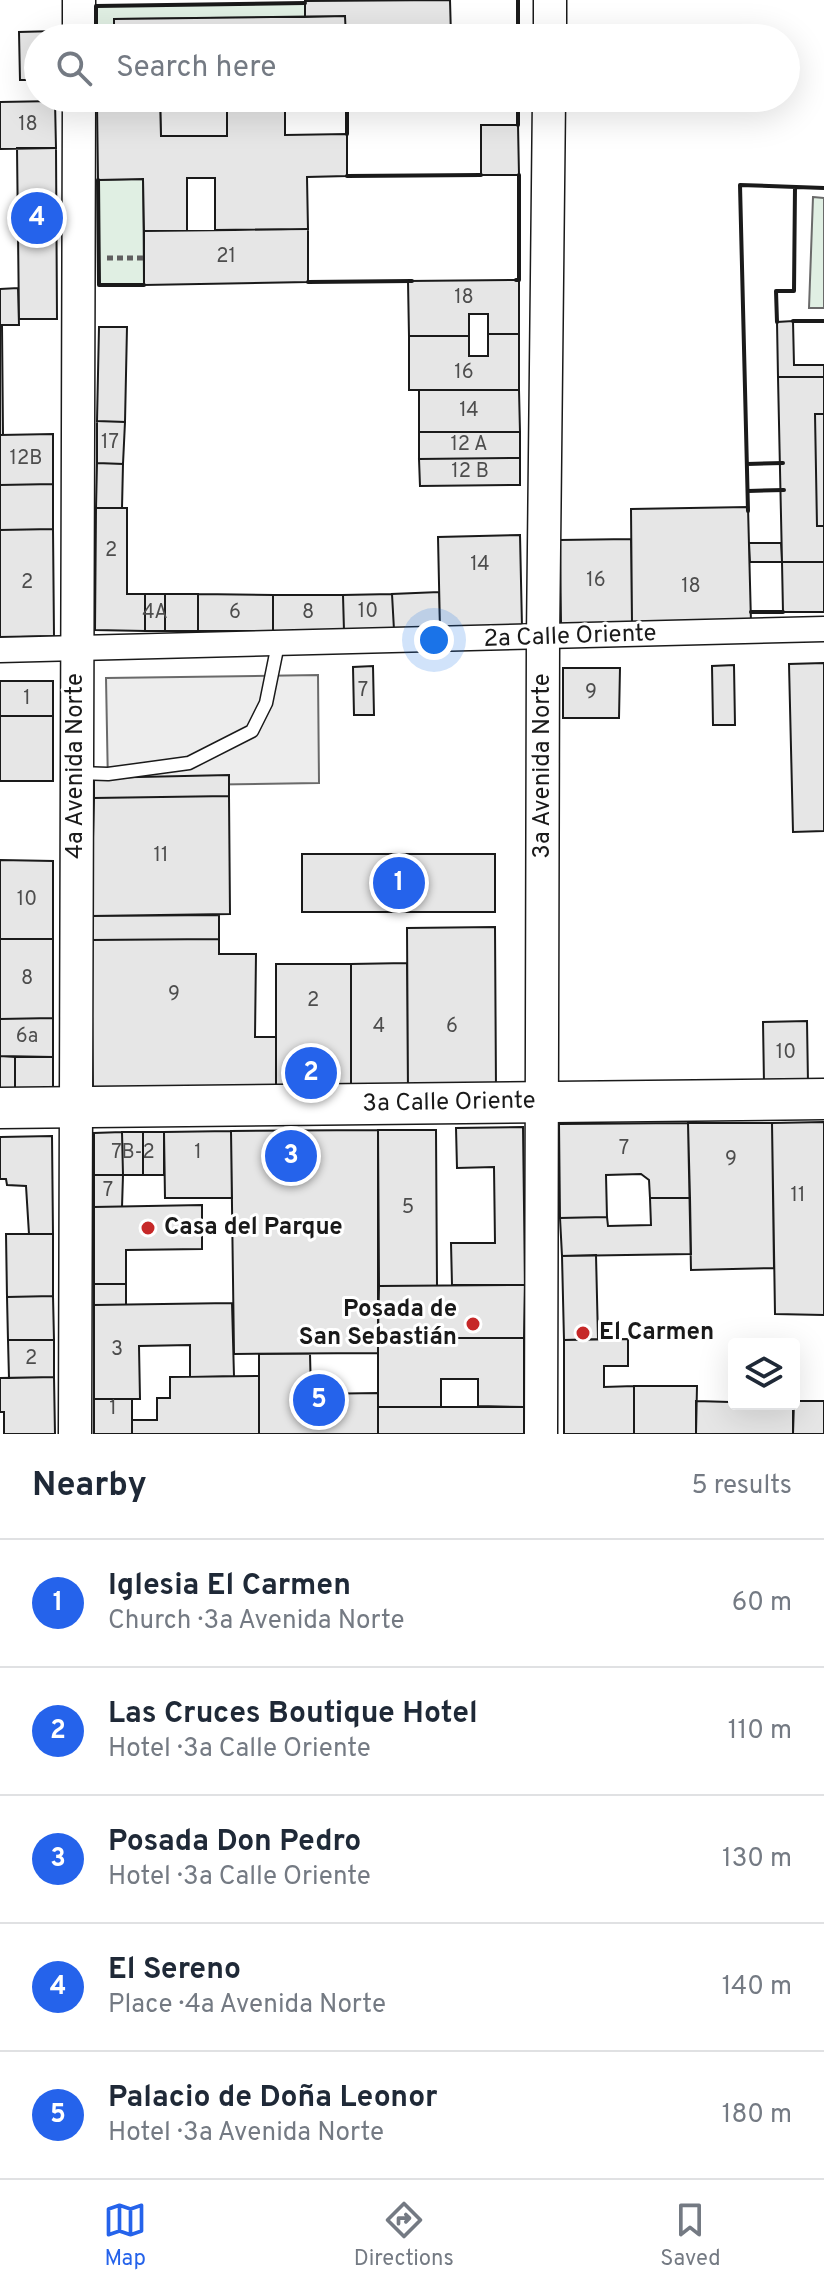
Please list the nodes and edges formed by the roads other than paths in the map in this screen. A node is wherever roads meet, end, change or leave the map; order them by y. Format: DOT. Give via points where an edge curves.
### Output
graph roads {
  1 [pos="79,0"];
  2 [pos="550,0"];
  3 [pos="79,24"];
  4 [pos="550,24"];
  5 [pos="79,112"];
  6 [pos="549,112"];
  7 [pos="824,629"];
  8 [pos="543,638"];
  9 [pos="278,644"];
  10 [pos="76,649"];
  11 [pos="0,650"];
  12 [pos="76,773"];
  13 [pos="824,1099"];
  14 [pos="541,1103"];
  15 [pos="74,1107"];
  16 [pos="0,1108"];
  17 [pos="75,1434"];
  18 [pos="541,1434"];
  1 -- 3 [label="street"];
  2 -- 4 [label="street"];
  5 -- 10 [label="street, 4a Avenida Norte"];
  6 -- 8 [label="street, 3a Avenida Norte"];
  7 -- 8 [label="street, 2a Calle Oriente"];
  8 -- 9 [label="street, 2a Calle Oriente"];
  8 -- 14 [label="street, 3a Avenida Norte"];
  9 -- 10 [label="street, 2a Calle Oriente"];
  9 -- 12 [label="lane" via="266,703 252,731 189,763"];
  10 -- 11 [label="street, 2a Calle Oriente"];
  10 -- 12 [label="street, 4a Avenida Norte"];
  12 -- 15 [label="street, 4a Avenida Norte"];
  13 -- 14 [label="main road, 3a Calle Oriente"];
  14 -- 15 [label="main road, 3a Calle Oriente"];
  14 -- 18 [label="street, 3a Avenida Norte"];
  15 -- 16 [label="main road, 3a Calle Oriente"];
  15 -- 17 [label="street, 4a Avenida Norte"];
}
